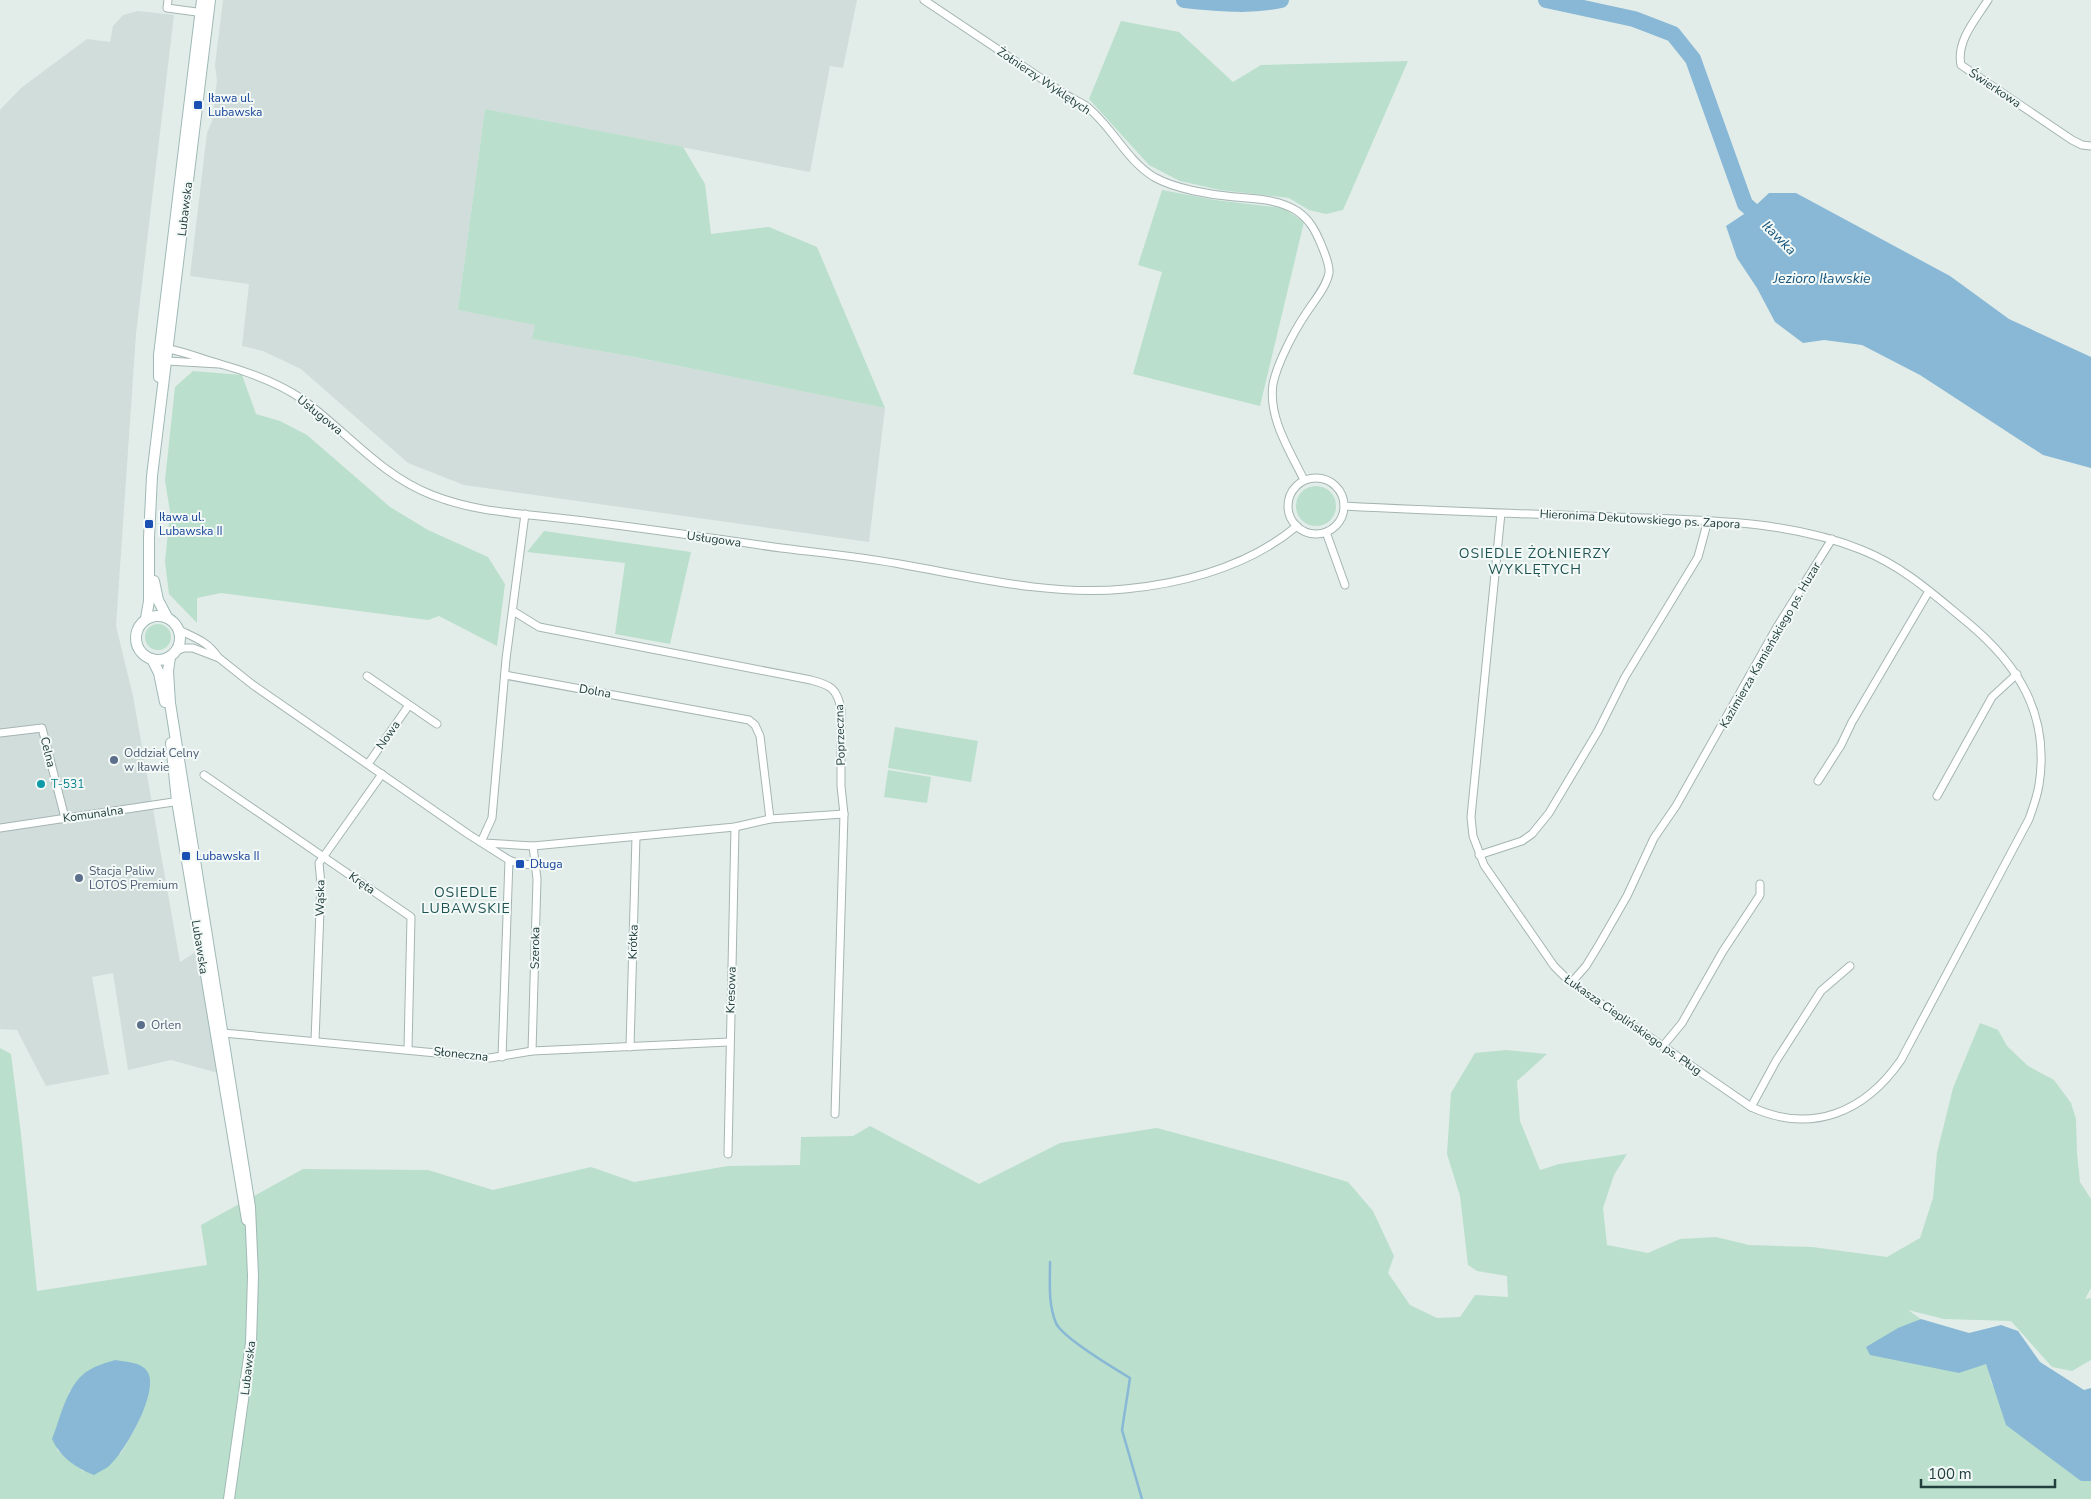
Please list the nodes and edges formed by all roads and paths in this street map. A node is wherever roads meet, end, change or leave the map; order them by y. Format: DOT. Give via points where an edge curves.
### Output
graph roads {
  1 [pos="168,0"];
  2 [pos="202,0"];
  3 [pos="210,0"];
  4 [pos="924,0"];
  5 [pos="1988,0"];
  6 [pos="204,13"];
  7 [pos="2091,146"];
  8 [pos="165,355"];
  9 [pos="220,364"];
  10 [pos="1304,480"];
  11 [pos="1344,506"];
  12 [pos="1501,513"];
  13 [pos="526,514"];
  14 [pos="1708,520"];
  15 [pos="1296,526"];
  16 [pos="1326,532"];
  17 [pos="1832,539"];
  18 [pos="150,562"];
  19 [pos="1345,585"];
  20 [pos="1928,591"];
  21 [pos="513,611"];
  22 [pos="167,617"];
  23 [pos="146,618"];
  24 [pos="179,630"];
  25 [pos="173,654"];
  26 [pos="219,658"];
  27 [pos="152,659"];
  28 [pos="2017,674"];
  29 [pos="505,675"];
  30 [pos="367,676"];
  31 [pos="409,705"];
  32 [pos="437,724"];
  33 [pos="0,733"];
  34 [pos="368,764"];
  35 [pos="382,774"];
  36 [pos="204,775"];
  37 [pos="1818,781"];
  38 [pos="1937,796"];
  39 [pos="182,801"];
  40 [pos="844,814"];
  41 [pos="65,818"];
  42 [pos="770,819"];
  43 [pos="735,827"];
  44 [pos="0,828"];
  45 [pos="636,837"];
  46 [pos="481,842"];
  47 [pos="533,846"];
  48 [pos="1479,855"];
  49 [pos="323,856"];
  50 [pos="509,860"];
  51 [pos="534,864"];
  52 [pos="1760,884"];
  53 [pos="1981,910"];
  54 [pos="1850,966"];
  55 [pos="1571,983"];
  56 [pos="213,1023"];
  57 [pos="223,1033"];
  58 [pos="315,1041"];
  59 [pos="729,1042"];
  60 [pos="1663,1046"];
  61 [pos="630,1047"];
  62 [pos="408,1049"];
  63 [pos="532,1051"];
  64 [pos="502,1057"];
  65 [pos="1751,1108"];
  66 [pos="835,1114"];
  67 [pos="728,1154"];
  68 [pos="250,1236"];
  69 [pos="229,1499"];
  1 -- 6 [label="street" via="167,8"];
  2 -- 6 [label="main road, Lubawska"];
  3 -- 6 [label="main road, Lubawska"];
  4 -- 10 [label="street, Żołnierzy Wyklętych" via="1086,106 1127,153 1154,177 1217,195 1275,201 1308,219 1329,271 1326,284 1303,319 1278,368 1272,399 1279,429"];
  5 -- 7 [label="street, Świerkowa" via="1962,44 1961,65 2072,140"];
  6 -- 8 [label="main road, Lubawska"];
  8 -- 9 [label="street, Usługowa"];
  8 -- 9 [label="street, Usługowa" via="190,353"];
  8 -- 18 [label="main road, Lubawska" via="152,476"];
  9 -- 13 [label="street, Usługowa" via="264,378 300,398 381,465 428,494 484,511"];
  10 -- 11 [label="street" via="1315,477 1328,480 1339,489"];
  10 -- 15 [label="street" via="1292,490 1288,503"];
  11 -- 12 [label="street, Hieronima Dekutowskiego ps. Zapora"];
  11 -- 16 [label="street" via="1336,526"];
  12 -- 14 [label="street, Hieronima Dekutowskiego ps. Zapora"];
  12 -- 48 [label="street, Łukasza Cieplińskiego ps. Pług" via="1471,817"];
  13 -- 15 [label="street, Usługowa" via="902,564 1054,590 1092,591 1185,580 1259,553"];
  13 -- 21 [label="street"];
  14 -- 17 [label="street, Hieronima Dekutowskiego ps. Zapora" via="1777,528"];
  14 -- 48 [label="street" via="1698,557 1625,677 1598,731 1549,813 1522,841"];
  15 -- 16 [label="street" via="1310,534"];
  16 -- 19 [label="street"];
  17 -- 20 [label="street, Hieronima Dekutowskiego ps. Zapora" via="1898,567"];
  17 -- 55 [label="street, Kazimierza Kamieńskiego ps. Huzar" via="1777,628 1676,806 1654,838 1600,943"];
  18 -- 22 [label="main road, Lubawska" via="158,600"];
  18 -- 23 [label="main road, Lubawska"];
  20 -- 28 [label="street, Hieronima Dekutowskiego ps. Zapora" via="1994,645"];
  20 -- 37 [label="street"];
  21 -- 29 [label="street"];
  21 -- 40 [label="street, Poprzeczna" via="539,627 828,685 839,698 841,709"];
  22 -- 23 [label="main road" via="156,615"];
  22 -- 24 [label="main road"];
  23 -- 27 [label="main road" via="138,628 136,641 141,652"];
  24 -- 25 [label="main road" via="180,641"];
  24 -- 26 [label="street" via="203,641"];
  25 -- 26 [label="street" via="193,648"];
  25 -- 27 [label="main road" via="161,660"];
  25 -- 39 [label="main road, Lubawska" via="168,671"];
  26 -- 34 [label="street"];
  27 -- 39 [label="main road, Lubawska" via="159,673 168,715"];
  28 -- 38 [label="street" via="1992,697"];
  28 -- 53 [label="street, Hieronima Dekutowskiego ps. Zapora" via="2029,698 2039,736 2039,786 2023,833"];
  29 -- 42 [label="street, Dolna" via="749,720 760,736"];
  29 -- 46 [label="street" via="492,818"];
  30 -- 31 [label="street"];
  31 -- 32 [label="street"];
  31 -- 34 [label="street, Nowa"];
  33 -- 41 [label="street, Celna" via="42,728"];
  34 -- 35 [label="street"];
  35 -- 46 [label="street"];
  35 -- 49 [label="street"];
  36 -- 49 [label="street, Kręta"];
  39 -- 41 [label="street, Komunalna"];
  39 -- 56 [label="main road, Lubawska"];
  39 -- 57 [label="main road, Lubawska"];
  40 -- 42 [label="street"];
  40 -- 66 [label="street, Poprzeczna"];
  41 -- 44 [label="street, Komunalna"];
  42 -- 43 [label="street"];
  43 -- 45 [label="street"];
  43 -- 59 [label="street, Kresowa"];
  45 -- 47 [label="street"];
  45 -- 61 [label="street, Krótka"];
  46 -- 47 [label="street"];
  46 -- 50 [label="street"];
  47 -- 51 [label="street, Szeroka"];
  48 -- 55 [label="street, Łukasza Cieplińskiego ps. Pług" via="1554,966"];
  49 -- 58 [label="street, Wąska" via="319,863"];
  49 -- 62 [label="street, Kręta" via="412,917"];
  50 -- 51 [label="street"];
  50 -- 64 [label="street"];
  51 -- 63 [label="street, Szeroka" via="537,879"];
  52 -- 60 [label="street" via="1760,895 1723,950 1682,1023"];
  53 -- 65 [label="street, Łukasza Cieplińskiego ps. Pług" via="1901,1060 1877,1090 1841,1112 1813,1118 1777,1117"];
  54 -- 65 [label="street" via="1821,991 1776,1061"];
  55 -- 60 [label="street, Łukasza Cieplińskiego ps. Pług"];
  56 -- 57 [label="main road" via="216,1030"];
  56 -- 68 [label="main road, Lubawska"];
  57 -- 58 [label="street, Słoneczna"];
  57 -- 68 [label="main road, Lubawska" via="245,1164"];
  58 -- 62 [label="street, Słoneczna"];
  59 -- 61 [label="street, Słoneczna"];
  59 -- 67 [label="street, Kresowa"];
  60 -- 65 [label="street, Łukasza Cieplińskiego ps. Pług"];
  61 -- 63 [label="street, Słoneczna"];
  62 -- 64 [label="street, Słoneczna"];
  63 -- 64 [label="street, Słoneczna"];
  68 -- 69 [label="main road, Lubawska" via="253,1276 251,1343"];
}
